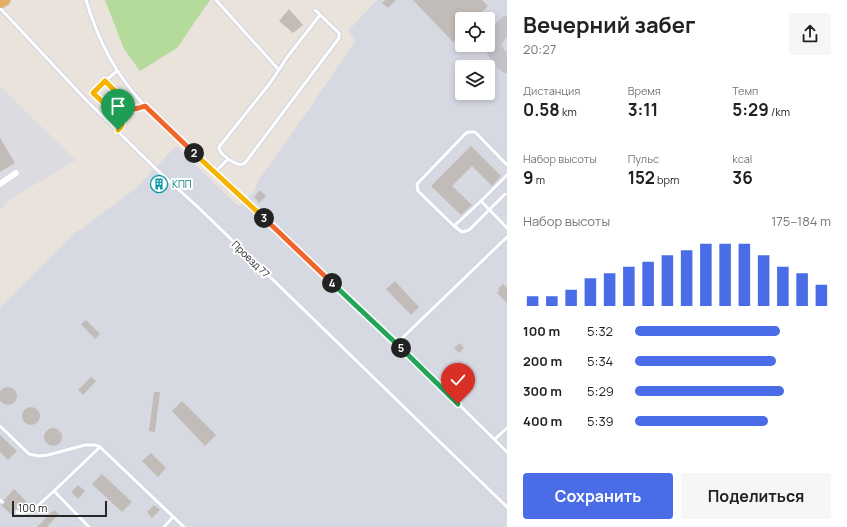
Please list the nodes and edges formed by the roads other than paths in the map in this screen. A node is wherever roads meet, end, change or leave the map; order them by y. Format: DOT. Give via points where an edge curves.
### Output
graph roads {
  1 [pos="5,0"];
  2 [pos="86,0"];
  3 [pos="216,0"];
  4 [pos="0,3"];
  5 [pos="0,8"];
  6 [pos="315,10"];
  7 [pos="320,15"];
  8 [pos="279,70"];
  9 [pos="117,71"];
  10 [pos="105,81"];
  11 [pos="93,93"];
  12 [pos="86,100"];
  13 [pos="145,106"];
  14 [pos="118,130"];
  15 [pos="228,159"];
  16 [pos="507,166"];
  17 [pos="215,172"];
  18 [pos="16,173"];
  19 [pos="507,175"];
  20 [pos="0,184"];
  21 [pos="505,194"];
  22 [pos="482,201"];
  23 [pos="490,209"];
  24 [pos="454,226"];
  25 [pos="507,228"];
  26 [pos="507,238"];
  27 [pos="397,344"];
  28 [pos="0,426"];
  29 [pos="507,428"];
  30 [pos="495,439"];
  31 [pos="100,446"];
  32 [pos="507,452"];
  33 [pos="54,491"];
  34 [pos="507,507"];
  35 [pos="17,512"];
  36 [pos="173,517"];
  37 [pos="89,527"];
  38 [pos="164,527"];
  39 [pos="184,527"];
  1 -- 4 [label="highway"];
  2 -- 9 [label="lane" via="100,40"];
  3 -- 8 [label="lane"];
  5 -- 12 [label="lane, Проезд 77"];
  6 -- 7 [label="lane"];
  7 -- 8 [label="lane"];
  7 -- 15 [label="lane" via="339,33 339,38 245,163 237,164"];
  8 -- 15 [label="lane" via="219,146 220,152"];
  9 -- 10 [label="lane"];
  9 -- 13 [label="lane"];
  10 -- 11 [label="lane"];
  10 -- 13 [label="lane" via="132,108"];
  11 -- 12 [label="lane"];
  11 -- 14 [label="lane" via="121,119 122,125"];
  12 -- 14 [label="lane, Проезд 77"];
  13 -- 17 [label="lane"];
  14 -- 34 [label="lane, Проезд 77"];
  15 -- 17 [label="lane"];
  16 -- 24 [label="lane" via="473,131 466,133 417,184 418,191"];
  17 -- 27 [label="lane"];
  18 -- 20 [label="street"];
  19 -- 22 [label="lane"];
  21 -- 23 [label="lane"];
  22 -- 23 [label="lane"];
  22 -- 24 [label="lane"];
  23 -- 24 [label="lane" via="465,232"];
  23 -- 25 [label="lane"];
  26 -- 27 [label="lane"];
  27 -- 30 [label="lane"];
  28 -- 31 [label="lane" via="29,454 48,455 85,445"];
  29 -- 30 [label="lane"];
  30 -- 32 [label="lane"];
  31 -- 33 [label="lane"];
  31 -- 36 [label="lane"];
  33 -- 35 [label="lane" via="32,511"];
  33 -- 37 [label="lane"];
  36 -- 38 [label="lane"];
  36 -- 39 [label="lane"];
}
